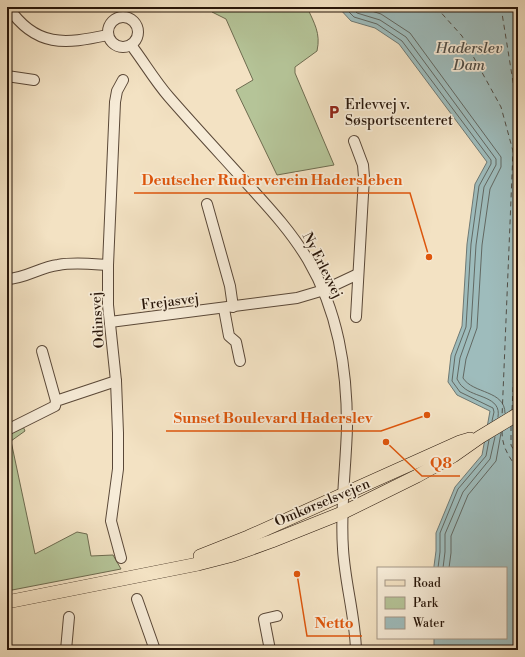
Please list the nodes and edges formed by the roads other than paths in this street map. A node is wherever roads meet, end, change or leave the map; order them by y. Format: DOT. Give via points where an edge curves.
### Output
graph roads {
  1 [pos="117,7"];
  2 [pos="9,12"];
  3 [pos="119,17"];
  4 [pos="108,35"];
  5 [pos="131,44"];
  6 [pos="7,76"];
  7 [pos="34,80"];
  8 [pos="123,80"];
  9 [pos="354,141"];
  10 [pos="207,204"];
  11 [pos="108,264"];
  12 [pos="358,274"];
  13 [pos="7,279"];
  14 [pos="324,290"];
  15 [pos="228,308"];
  16 [pos="356,317"];
  17 [pos="110,322"];
  18 [pos="42,351"];
  19 [pos="240,361"];
  20 [pos="116,382"];
  21 [pos="56,401"];
  22 [pos="518,414"];
  23 [pos="7,430"];
  24 [pos="480,437"];
  25 [pos="416,461"];
  26 [pos="343,494"];
  27 [pos="342,513"];
  28 [pos="272,541"];
  29 [pos="121,558"];
  30 [pos="166,570"];
  31 [pos="137,600"];
  32 [pos="7,602"];
  33 [pos="277,616"];
  34 [pos="69,617"];
  35 [pos="66,650"];
  36 [pos="155,650"];
  37 [pos="270,650"];
  38 [pos="356,650"];
  1 -- 3 [label="street"];
  2 -- 4 [label="street" via="29,30 60,42"];
  3 -- 4 [label="street" via="111,22"];
  3 -- 5 [label="street" via="132,20 137,27 137,37"];
  4 -- 5 [label="street" via="117,46"];
  5 -- 14 [label="street, Ny Erlevvej" via="167,95 291,232"];
  6 -- 7 [label="street"];
  8 -- 11 [label="street, Odinsvej" via="115,102"];
  9 -- 12 [label="street" via="363,164 364,177"];
  10 -- 15 [label="street" via="230,286"];
  11 -- 13 [label="street" via="58,264"];
  11 -- 17 [label="street, Odinsvej"];
  12 -- 14 [label="street, Frejasvej"];
  12 -- 16 [label="street"];
  14 -- 15 [label="street, Frejasvej" via="297,298"];
  14 -- 26 [label="street, Ny Erlevvej" via="341,345 345,373 347,428"];
  15 -- 17 [label="street, Frejasvej"];
  15 -- 19 [label="street" via="229,336 236,342"];
  17 -- 20 [label="street, Odinsvej"];
  18 -- 21 [label="street"];
  20 -- 21 [label="street"];
  20 -- 29 [label="street, Odinsvej" via="118,469 111,522"];
  21 -- 23 [label="street" via="55,406"];
  22 -- 24 [label="main road, Omkørselsvejen"];
  24 -- 25 [label="main road, Omkørselsvejen" via="460,442"];
  24 -- 27 [label="main road, Omkørselsvejen" via="418,476"];
  25 -- 26 [label="main road, Omkørselsvejen"];
  25 -- 27 [label="main road" via="409,470 359,496"];
  26 -- 27 [label="street, Ny Erlevvej"];
  26 -- 28 [label="main road" via="336,506 280,532"];
  26 -- 30 [label="main road, Omkørselsvejen" via="248,537"];
  27 -- 28 [label="main road, Omkørselsvejen"];
  27 -- 38 [label="street, Ny Erlevvej" via="343,549"];
  28 -- 30 [label="main road, Omkørselsvejen" via="233,555"];
  30 -- 32 [label="main road, Omkørselsvejen"];
  31 -- 36 [label="street"];
  33 -- 37 [label="street" via="264,619"];
  34 -- 35 [label="street"];
}
